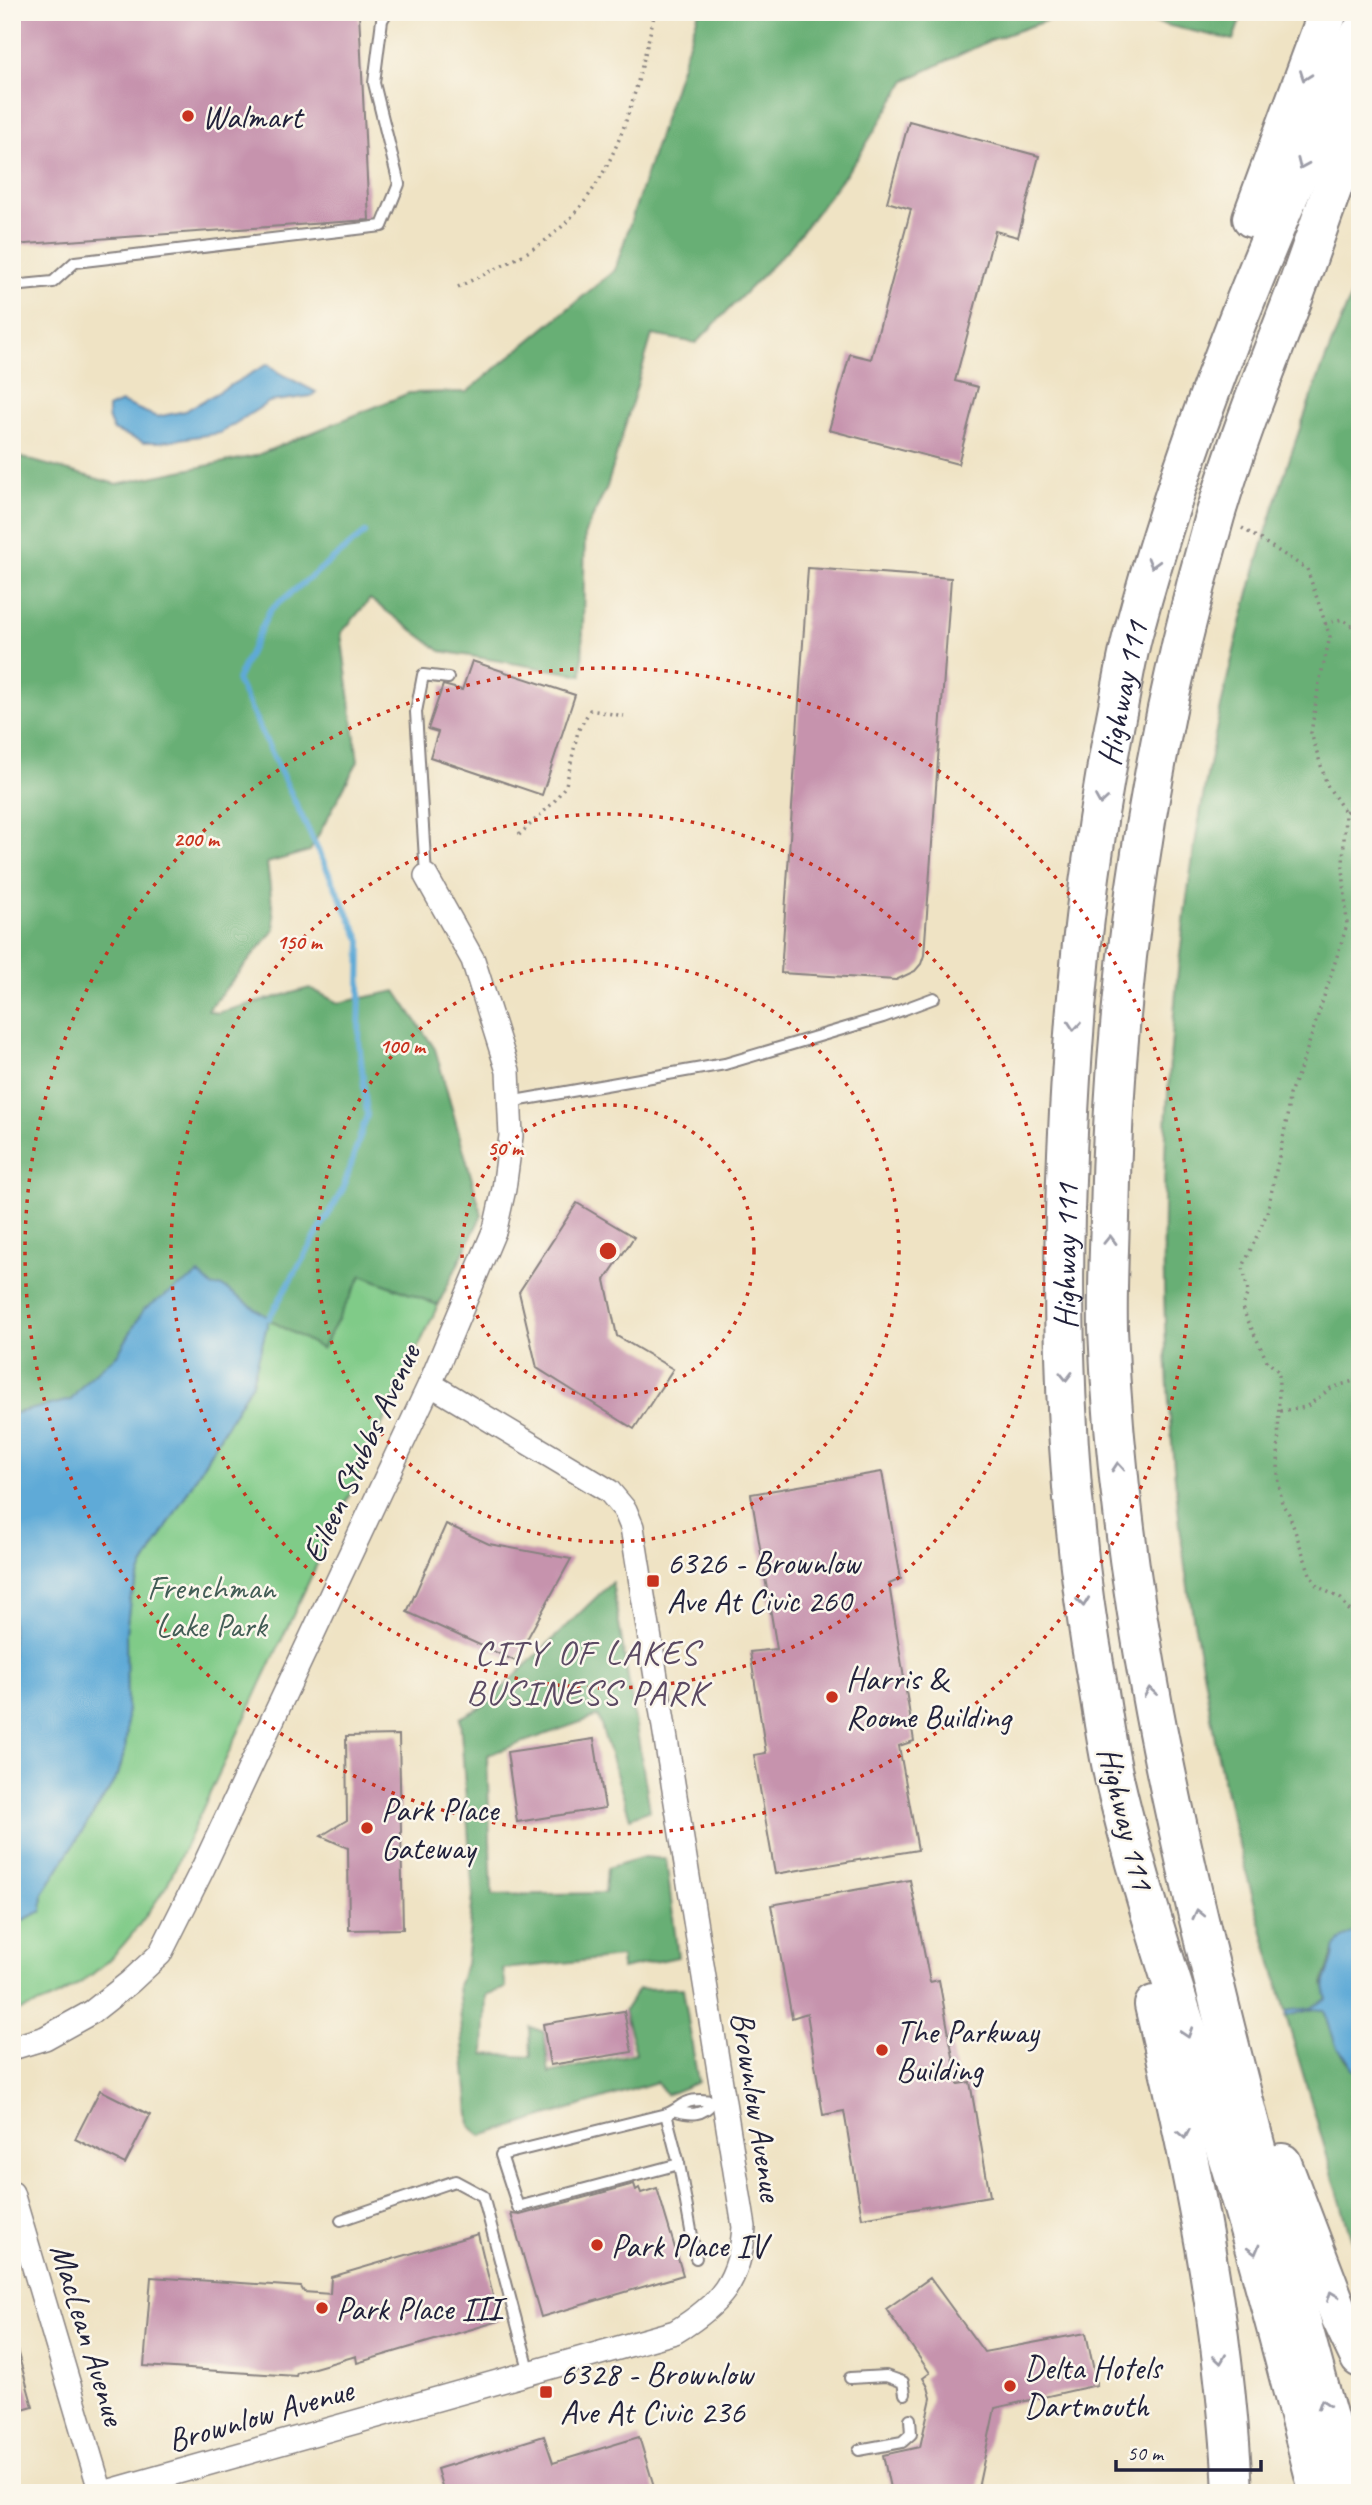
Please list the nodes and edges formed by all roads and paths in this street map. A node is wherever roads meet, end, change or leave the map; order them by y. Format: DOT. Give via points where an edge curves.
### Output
graph roads {
  1 [pos="387,12"];
  2 [pos="655,12"];
  3 [pos="1328,12"];
  4 [pos="1360,34"];
  5 [pos="1360,111"];
  6 [pos="1360,166"];
  7 [pos="1310,254"];
  8 [pos="12,286"];
  9 [pos="458,287"];
  10 [pos="1172,498"];
  11 [pos="1216,511"];
  12 [pos="1325,624"];
  13 [pos="1360,628"];
  14 [pos="448,678"];
  15 [pos="624,716"];
  16 [pos="1360,806"];
  17 [pos="1345,812"];
  18 [pos="519,835"];
  19 [pos="426,876"];
  20 [pos="934,998"];
  21 [pos="509,1102"];
  22 [pos="1360,1379"];
  23 [pos="430,1384"];
  24 [pos="1280,1411"];
  25 [pos="1360,1625"];
  26 [pos="1114,1779"];
  27 [pos="1213,1981"];
  28 [pos="12,2048"];
  29 [pos="718,2102"];
  30 [pos="671,2112"];
  31 [pos="679,2164"];
  32 [pos="12,2193"];
  33 [pos="341,2220"];
  34 [pos="696,2258"];
  35 [pos="1360,2358"];
  36 [pos="530,2373"];
  37 [pos="850,2378"];
  38 [pos="905,2393"];
  39 [pos="910,2419"];
  40 [pos="859,2451"];
  41 [pos="102,2493"];
  42 [pos="1233,2493"];
  43 [pos="1319,2493"];
  44 [pos="1350,2493"];
  1 -- 8 [label="lane" via="374,83 399,184 382,226 75,262 53,282"];
  2 -- 9 [label="path" via="622,138 601,178 555,233"];
  3 -- 10 [label="highway, one-way" via="1197,360"];
  4 -- 10 [label="highway, Highway 111, one-way" via="1265,248"];
  5 -- 7 [label="highway, Highway 111"];
  6 -- 7 [label="highway"];
  7 -- 11 [label="highway, Highway 111"];
  10 -- 26 [label="highway, Highway 111, one-way" via="1132,637 1105,774 1084,913 1067,1119 1063,1255 1072,1493 1084,1607"];
  11 -- 12 [label="path" via="1307,569"];
  27 -- 11 [label="highway, Highway 111, one-way" via="1157,1732 1133,1592 1108,1326 1117,1042 1130,927 1149,795 1180,648"];
  12 -- 13 [label="path" via="1342,619"];
  12 -- 17 [label="path" via="1330,637 1311,733 1327,785"];
  14 -- 19 [label="lane" via="423,675 416,712"];
  15 -- 18 [label="path" via="590,710 578,731 566,785"];
  16 -- 17 [label="path"];
  17 -- 24 [label="path" via="1348,925 1289,1095 1267,1213 1243,1268 1248,1292 1242,1308 1267,1361 1279,1372"];
  19 -- 21 [label="street, Eileen Stubbs Avenue" via="473,960 508,1071"];
  20 -- 21 [label="lane" via="725,1064"];
  21 -- 23 [label="street, Eileen Stubbs Avenue" via="511,1136 495,1229"];
  22 -- 24 [label="path" via="1331,1388 1306,1406"];
  23 -- 28 [label="street, Eileen Stubbs Avenue" via="160,1954 92,2012 45,2038"];
  23 -- 29 [label="street, Brownlow Avenue" via="609,1491 632,1527"];
  24 -- 25 [label="path" via="1282,1504 1317,1586 1341,1599"];
  26 -- 42 [label="highway, one-way" via="1133,1920 1183,2127 1204,2248 1228,2414"];
  26 -- 43 [label="highway, Highway 111, one-way" via="1171,1984 1237,2186"];
  35 -- 27 [label="highway, one-way"];
  44 -- 27 [label="highway, Highway 111, one-way" via="1317,2384"];
  29 -- 30 [label="lane" via="687,2102"];
  29 -- 36 [label="street, Brownlow Avenue" via="744,2227 735,2275 714,2304 675,2332"];
  30 -- 31 [label="lane"];
  30 -- 31 [label="lane" via="501,2155 518,2207"];
  31 -- 34 [label="lane"];
  32 -- 41 [label="street, MacLean Avenue"];
  33 -- 36 [label="lane" via="455,2181 483,2196"];
  36 -- 41 [label="street, Brownlow Avenue"];
  37 -- 38 [label="lane" via="886,2376 903,2382"];
  39 -- 40 [label="lane" via="911,2434 902,2442"];
}
